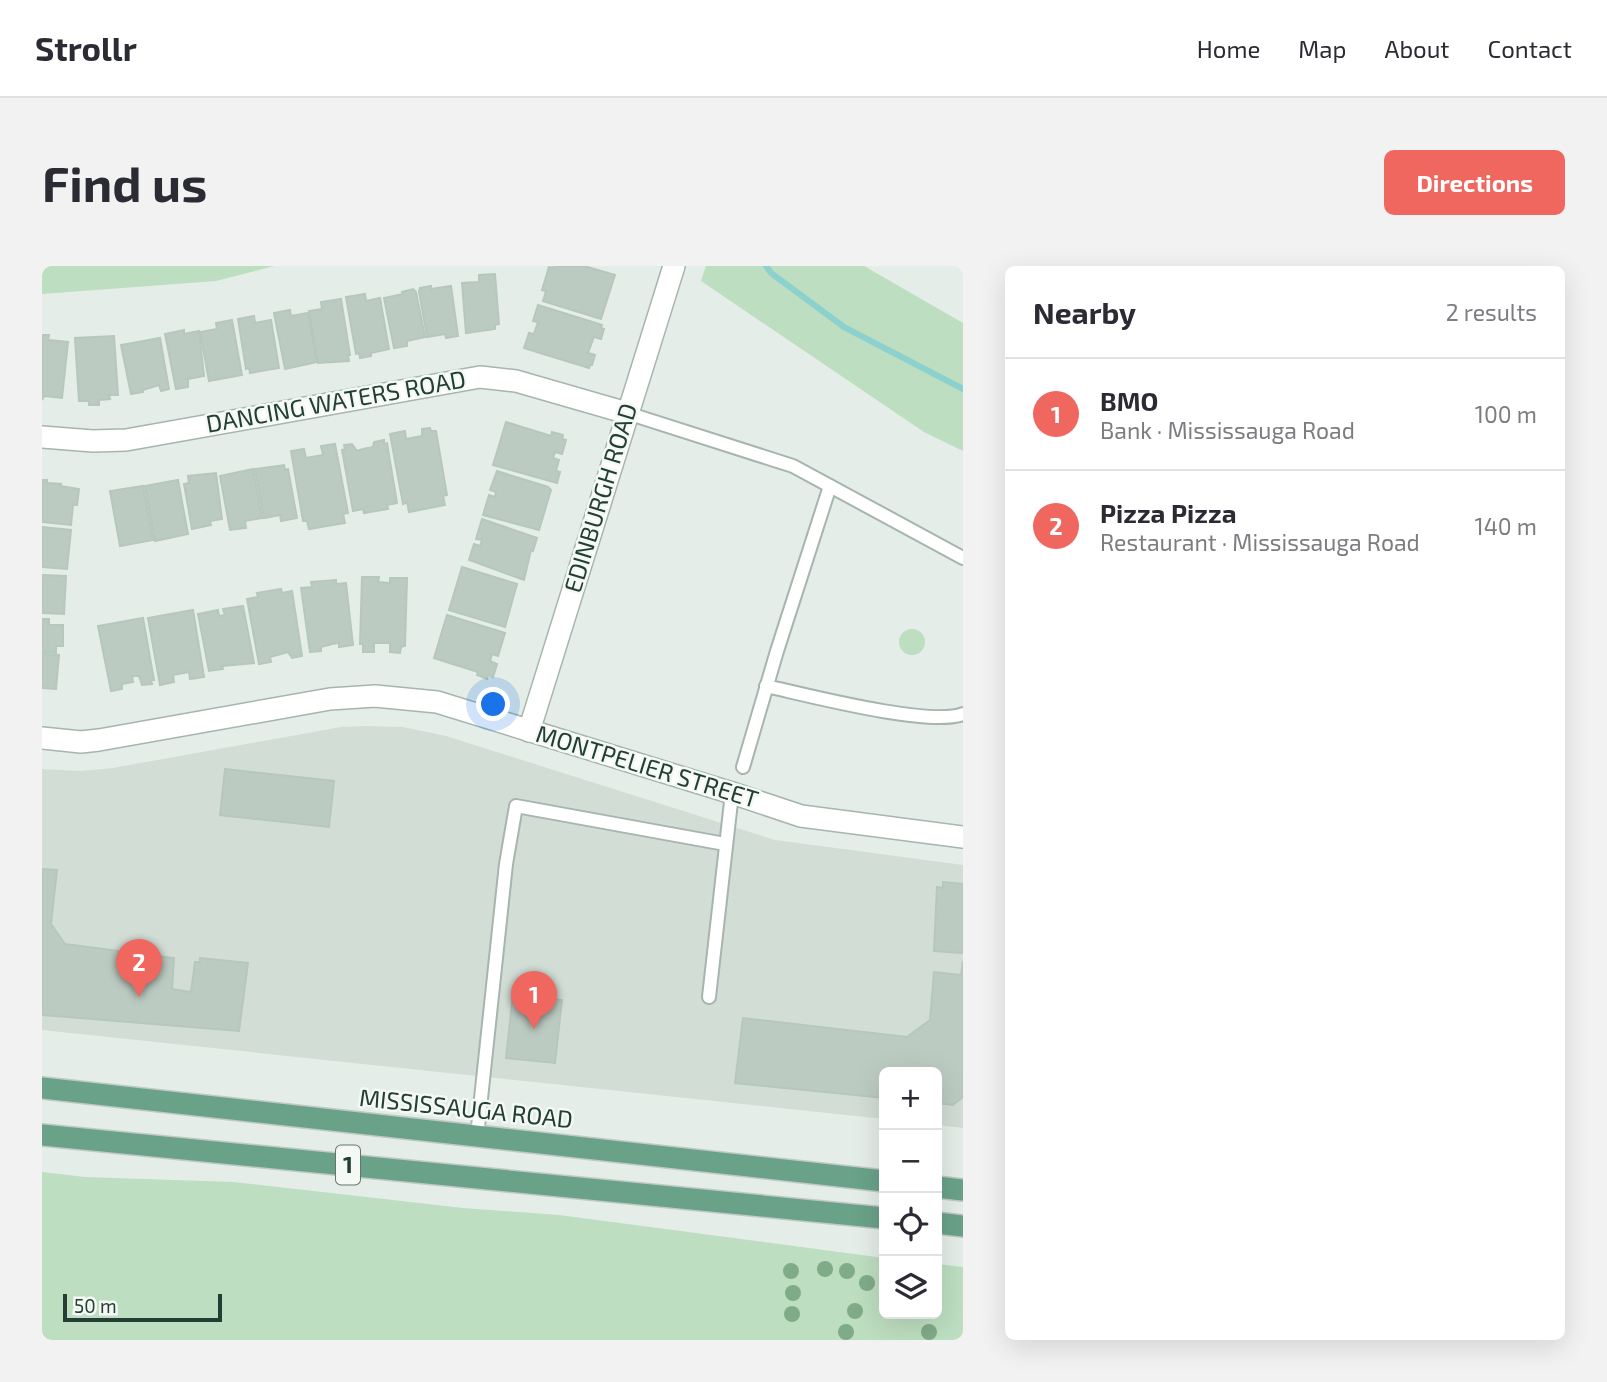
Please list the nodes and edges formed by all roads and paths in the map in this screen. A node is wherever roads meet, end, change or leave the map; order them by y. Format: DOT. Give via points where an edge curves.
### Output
graph roads {
  1 [pos="674,266"];
  2 [pos="627,413"];
  3 [pos="42,437"];
  4 [pos="831,486"];
  5 [pos="963,558"];
  6 [pos="766,686"];
  7 [pos="963,714"];
  8 [pos="529,731"];
  9 [pos="42,738"];
  10 [pos="743,767"];
  11 [pos="732,793"];
  12 [pos="963,837"];
  13 [pos="725,844"];
  14 [pos="709,997"];
  15 [pos="42,1088"];
  16 [pos="42,1135"];
  17 [pos="477,1136"];
  18 [pos="879,1180"];
  19 [pos="942,1188"];
  20 [pos="963,1190"];
  21 [pos="879,1218"];
  22 [pos="942,1224"];
  23 [pos="963,1226"];
  1 -- 2 [label="street, EDINBURGH ROAD"];
  2 -- 3 [label="street, DANCING WATERS ROAD" via="516,381 480,377 126,440"];
  2 -- 4 [label="lane" via="793,466"];
  2 -- 8 [label="street, EDINBURGH ROAD"];
  4 -- 5 [label="lane"];
  4 -- 6 [label="lane"];
  6 -- 7 [label="lane" via="885,711 942,718"];
  6 -- 10 [label="lane"];
  8 -- 9 [label="street, MONTPELIER STREET" via="437,702 375,695 99,740"];
  8 -- 11 [label="street, MONTPELIER STREET"];
  11 -- 12 [label="street, MONTPELIER STREET" via="801,816"];
  11 -- 13 [label="lane"];
  13 -- 14 [label="lane"];
  13 -- 17 [label="lane" via="516,806"];
  15 -- 17 [label="main road, MISSISSAUGA ROAD / 1"];
  16 -- 21 [label="main road, 1"];
  17 -- 18 [label="main road, MISSISSAUGA ROAD / 1"];
  19 -- 20 [label="main road"];
  22 -- 23 [label="main road"];
}
